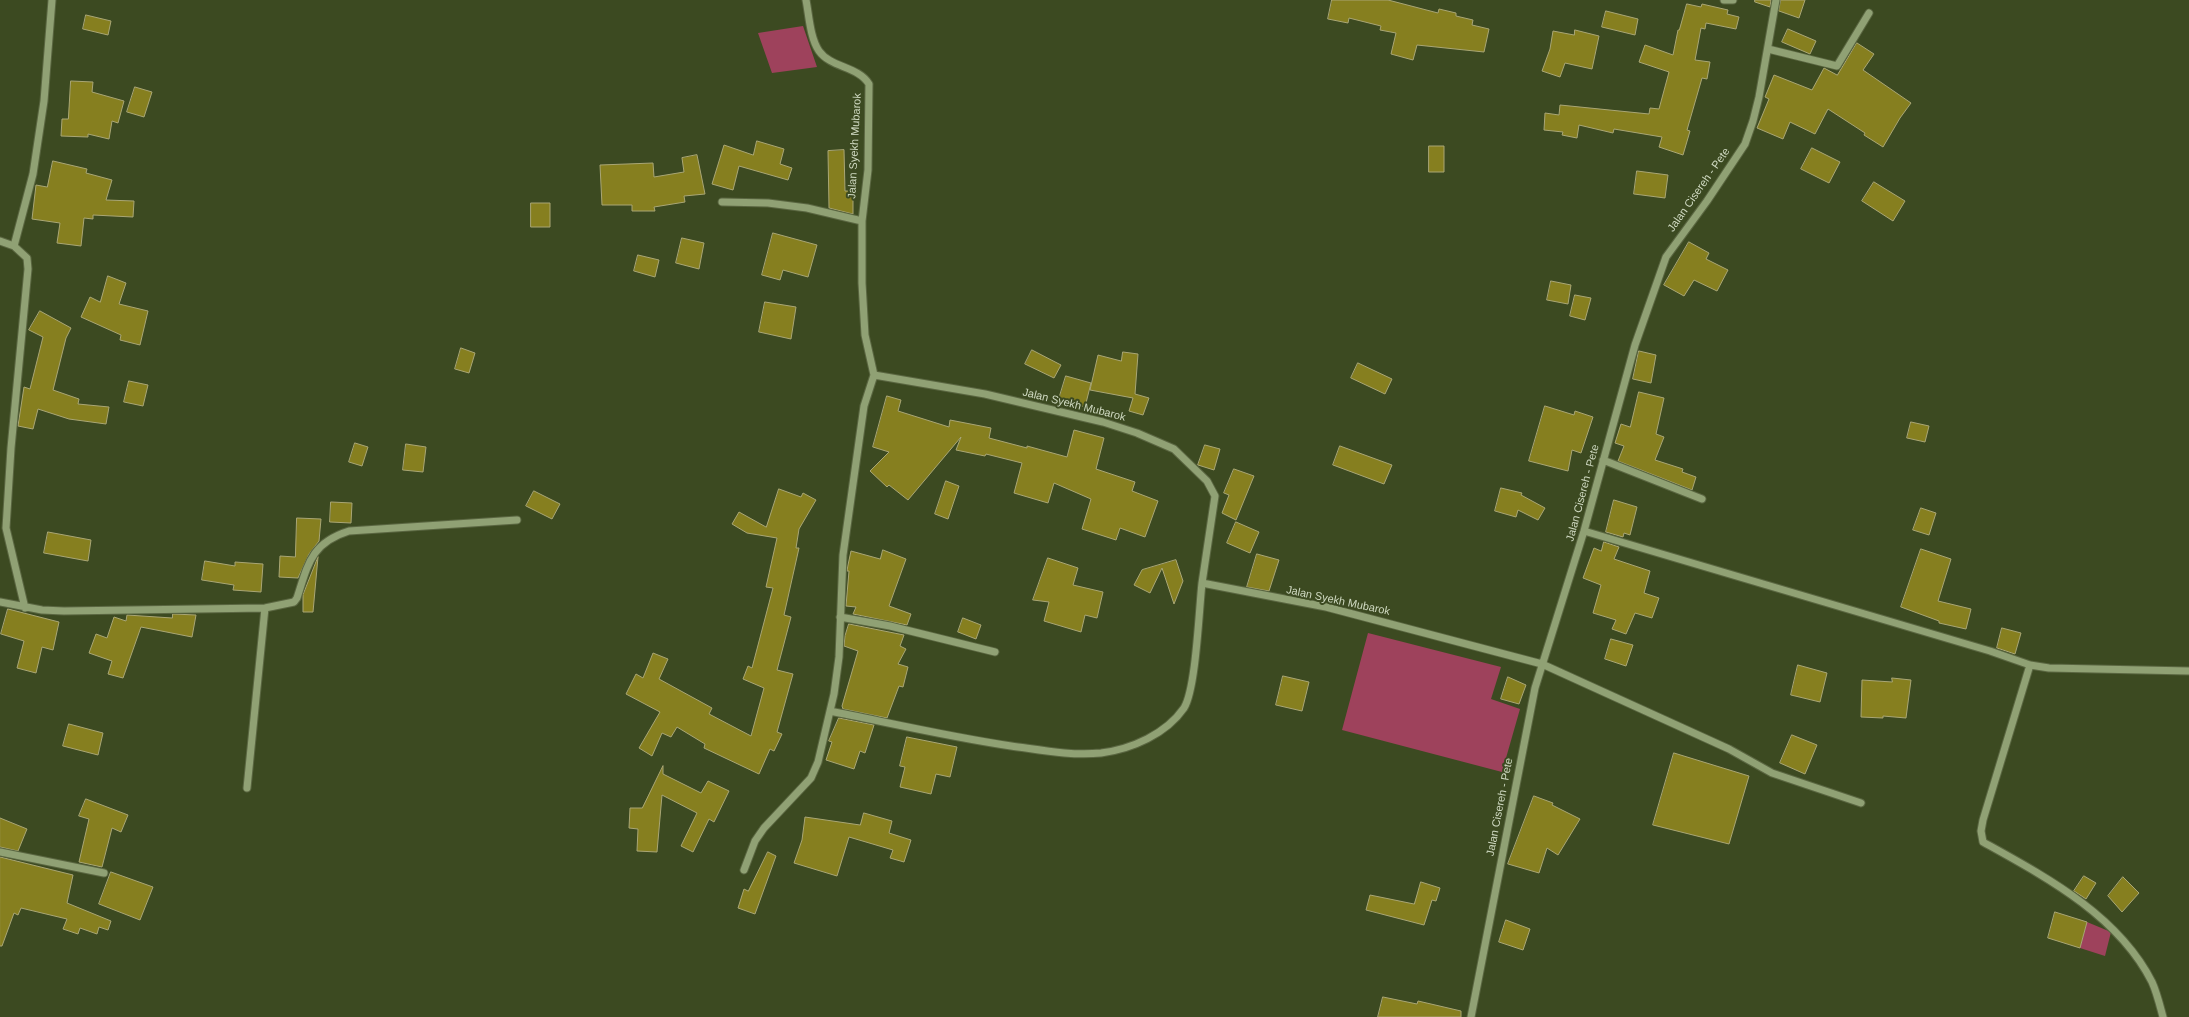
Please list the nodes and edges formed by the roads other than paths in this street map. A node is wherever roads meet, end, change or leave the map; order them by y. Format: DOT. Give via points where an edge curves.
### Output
graph roads {
  1 [pos="52,0"];
  2 [pos="806,0"];
  3 [pos="1724,0"];
  4 [pos="1733,0"];
  5 [pos="1776,0"];
  6 [pos="1869,12"];
  7 [pos="1768,49"];
  8 [pos="722,202"];
  9 [pos="862,221"];
  10 [pos="0,241"];
  11 [pos="14,246"];
  12 [pos="874,375"];
  13 [pos="1603,460"];
  14 [pos="1702,499"];
  15 [pos="517,520"];
  16 [pos="1584,531"];
  17 [pos="1202,583"];
  18 [pos="0,602"];
  19 [pos="25,608"];
  20 [pos="265,608"];
  21 [pos="840,617"];
  22 [pos="996,652"];
  23 [pos="1542,664"];
  24 [pos="2030,665"];
  25 [pos="2189,670"];
  26 [pos="830,711"];
  27 [pos="247,788"];
  28 [pos="1861,803"];
  29 [pos="0,852"];
  30 [pos="744,870"];
  31 [pos="104,873"];
  32 [pos="1471,1017"];
  33 [pos="2163,1017"];
  1 -- 11 [label="street" via="44,101 33,174"];
  2 -- 9 [label="street, Jalan Syekh Mubarok" via="818,50 836,64 865,78 869,84 868,163"];
  3 -- 4 [label="street"];
  5 -- 7 [label="street, Jalan Cisereh - Pete"];
  6 -- 7 [label="street" via="1837,66"];
  7 -- 13 [label="street, Jalan Cisereh - Pete" via="1753,121 1745,144 1666,257 1644,316"];
  8 -- 9 [label="street" via="768,202"];
  9 -- 12 [label="street, Jalan Syekh Mubarok" via="865,335"];
  10 -- 11 [label="street"];
  11 -- 19 [label="street" via="27,258 28,269 6,528"];
  12 -- 17 [label="street, Jalan Syekh Mubarok" via="985,394 1103,422 1137,432 1174,449 1207,481 1215,496"];
  12 -- 21 [label="street" via="863,414 843,555"];
  13 -- 14 [label="street"];
  13 -- 16 [label="street, Jalan Cisereh - Pete"];
  15 -- 20 [label="street" via="349,531 332,537 321,545 312,557 294,602"];
  16 -- 23 [label="street, Jalan Cisereh - Pete"];
  16 -- 24 [label="street" via="1975,646"];
  17 -- 23 [label="street, Jalan Syekh Mubarok" via="1326,607"];
  17 -- 26 [label="street" via="1192,686 1184,707 1169,725 1154,735 1130,745 1102,752 1067,754 982,741"];
  18 -- 19 [label="street"];
  19 -- 20 [label="street" via="64,611"];
  20 -- 27 [label="street"];
  21 -- 22 [label="street" via="890,626"];
  21 -- 26 [label="street" via="839,657"];
  23 -- 28 [label="street, Jalan Syekh Mubarok" via="1729,749 1772,774"];
  23 -- 32 [label="street, Jalan Cisereh - Pete" via="1533,696"];
  24 -- 25 [label="street" via="2049,668"];
  24 -- 33 [label="street" via="1983,820 1983,842 2031,868 2077,898 2107,924 2135,955 2149,977"];
  26 -- 30 [label="street" via="818,762 811,778 764,828 755,841"];
  29 -- 31 [label="street"];
}
